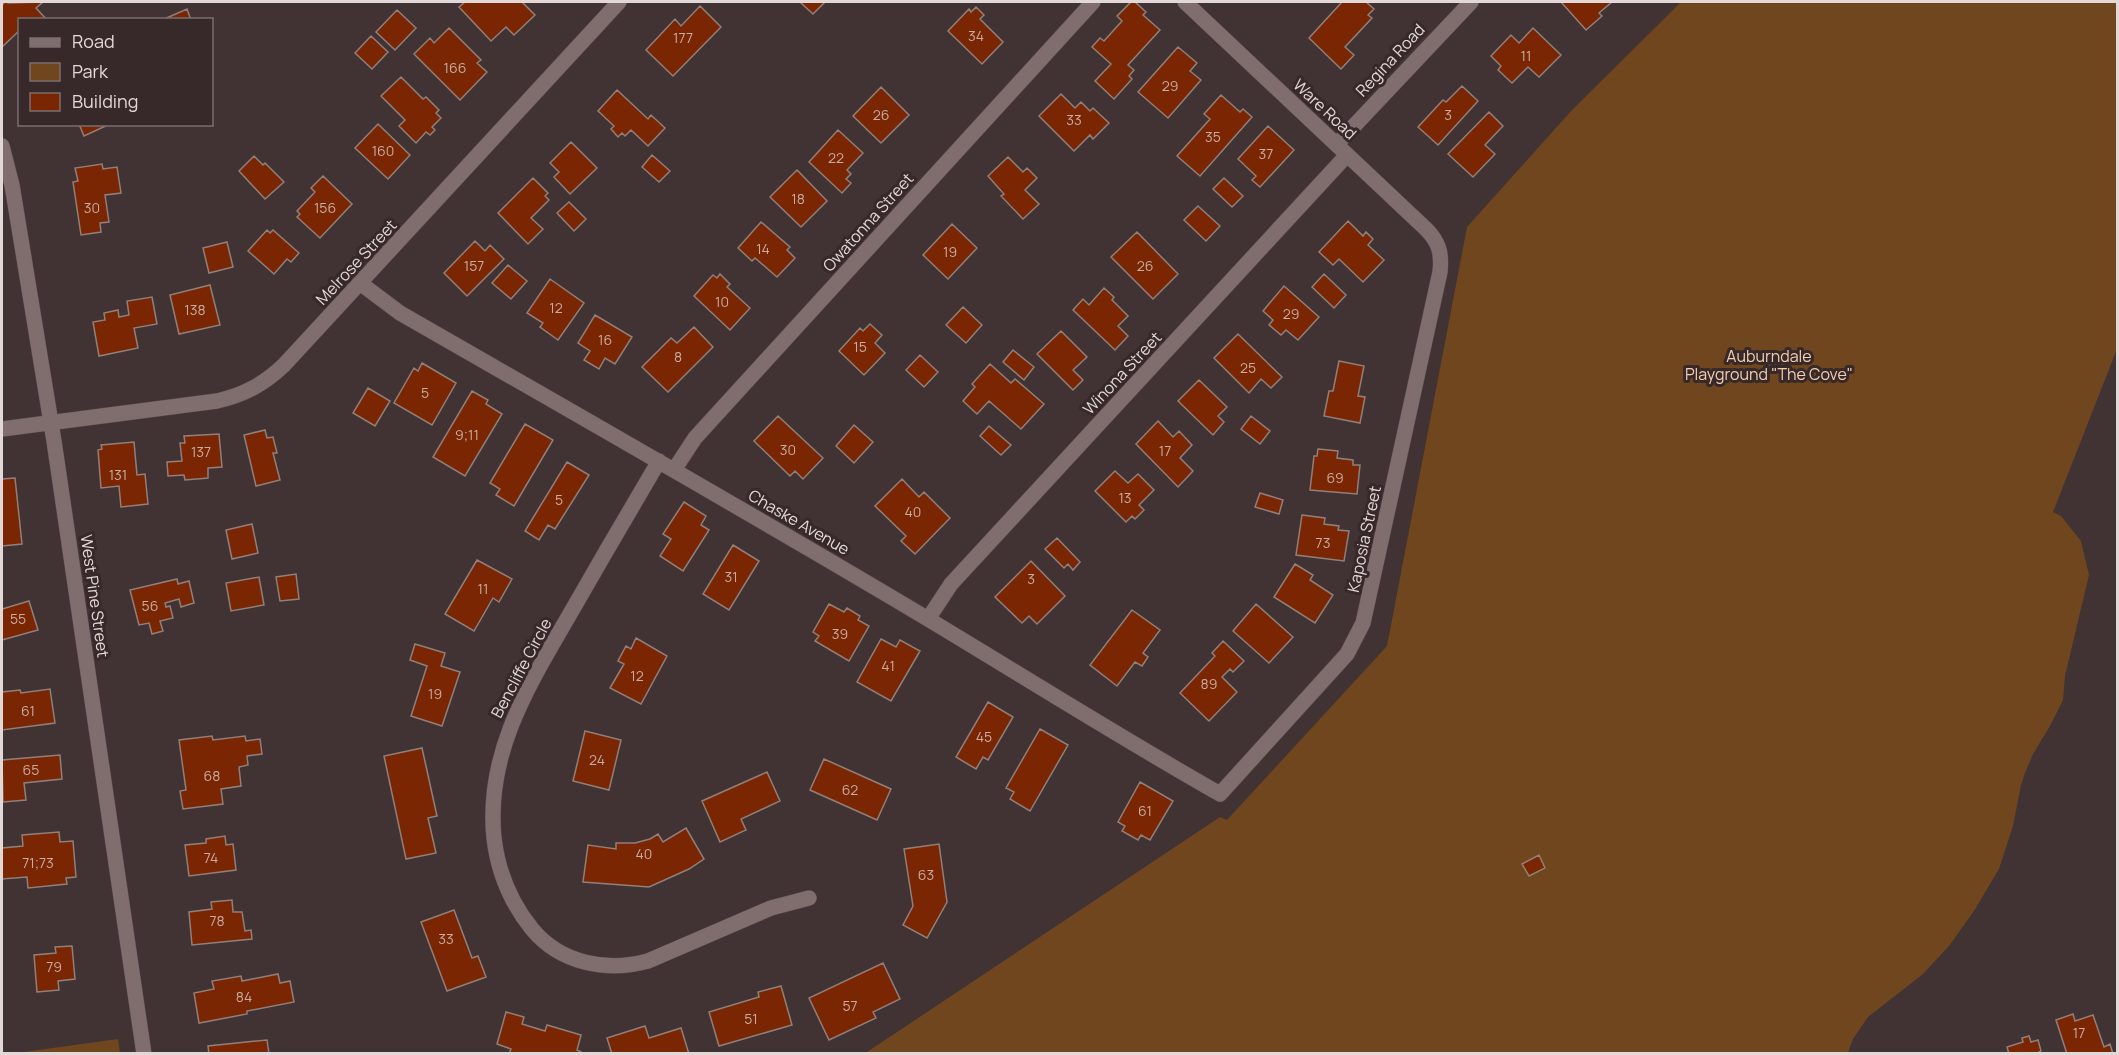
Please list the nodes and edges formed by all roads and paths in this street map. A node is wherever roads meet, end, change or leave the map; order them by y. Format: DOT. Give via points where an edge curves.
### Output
graph roads {
  1 [pos="619,2"];
  2 [pos="1093,2"];
  3 [pos="1185,2"];
  4 [pos="1471,2"];
  5 [pos="2,146"];
  6 [pos="1342,150"];
  7 [pos="1438,244"];
  8 [pos="360,283"];
  9 [pos="51,423"];
  10 [pos="2,429"];
  11 [pos="659,461"];
  12 [pos="674,470"];
  13 [pos="928,619"];
  14 [pos="1220,794"];
  15 [pos="809,898"];
  16 [pos="144,1053"];
  1 -- 8 [label="street, Melrose Street"];
  2 -- 12 [label="street, Owatonna Street" via="695,438"];
  3 -- 6 [label="street, Ware Road"];
  4 -- 6 [label="street, Regina Road"];
  5 -- 9 [label="street, West Pine Street" via="12,185"];
  6 -- 7 [label="street, Ware Road"];
  6 -- 13 [label="street, Winona Street" via="951,584"];
  7 -- 14 [label="street, Kaposia Street" via="1440,272 1364,624 1347,654"];
  8 -- 9 [label="street, Melrose Street" via="284,365 252,389 217,401"];
  8 -- 11 [label="street, Chaske Avenue" via="400,313"];
  9 -- 10 [label="street, Melrose Street"];
  9 -- 16 [label="street, West Pine Street"];
  11 -- 12 [label="street, Chaske Avenue"];
  11 -- 15 [label="street, Bencliffe Circle" via="538,670 507,736 496,773 492,810 502,877 524,920 542,939 561,953 605,966 648,961 771,908"];
  12 -- 13 [label="street, Chaske Avenue"];
  13 -- 14 [label="street, Chaske Avenue"];
}
